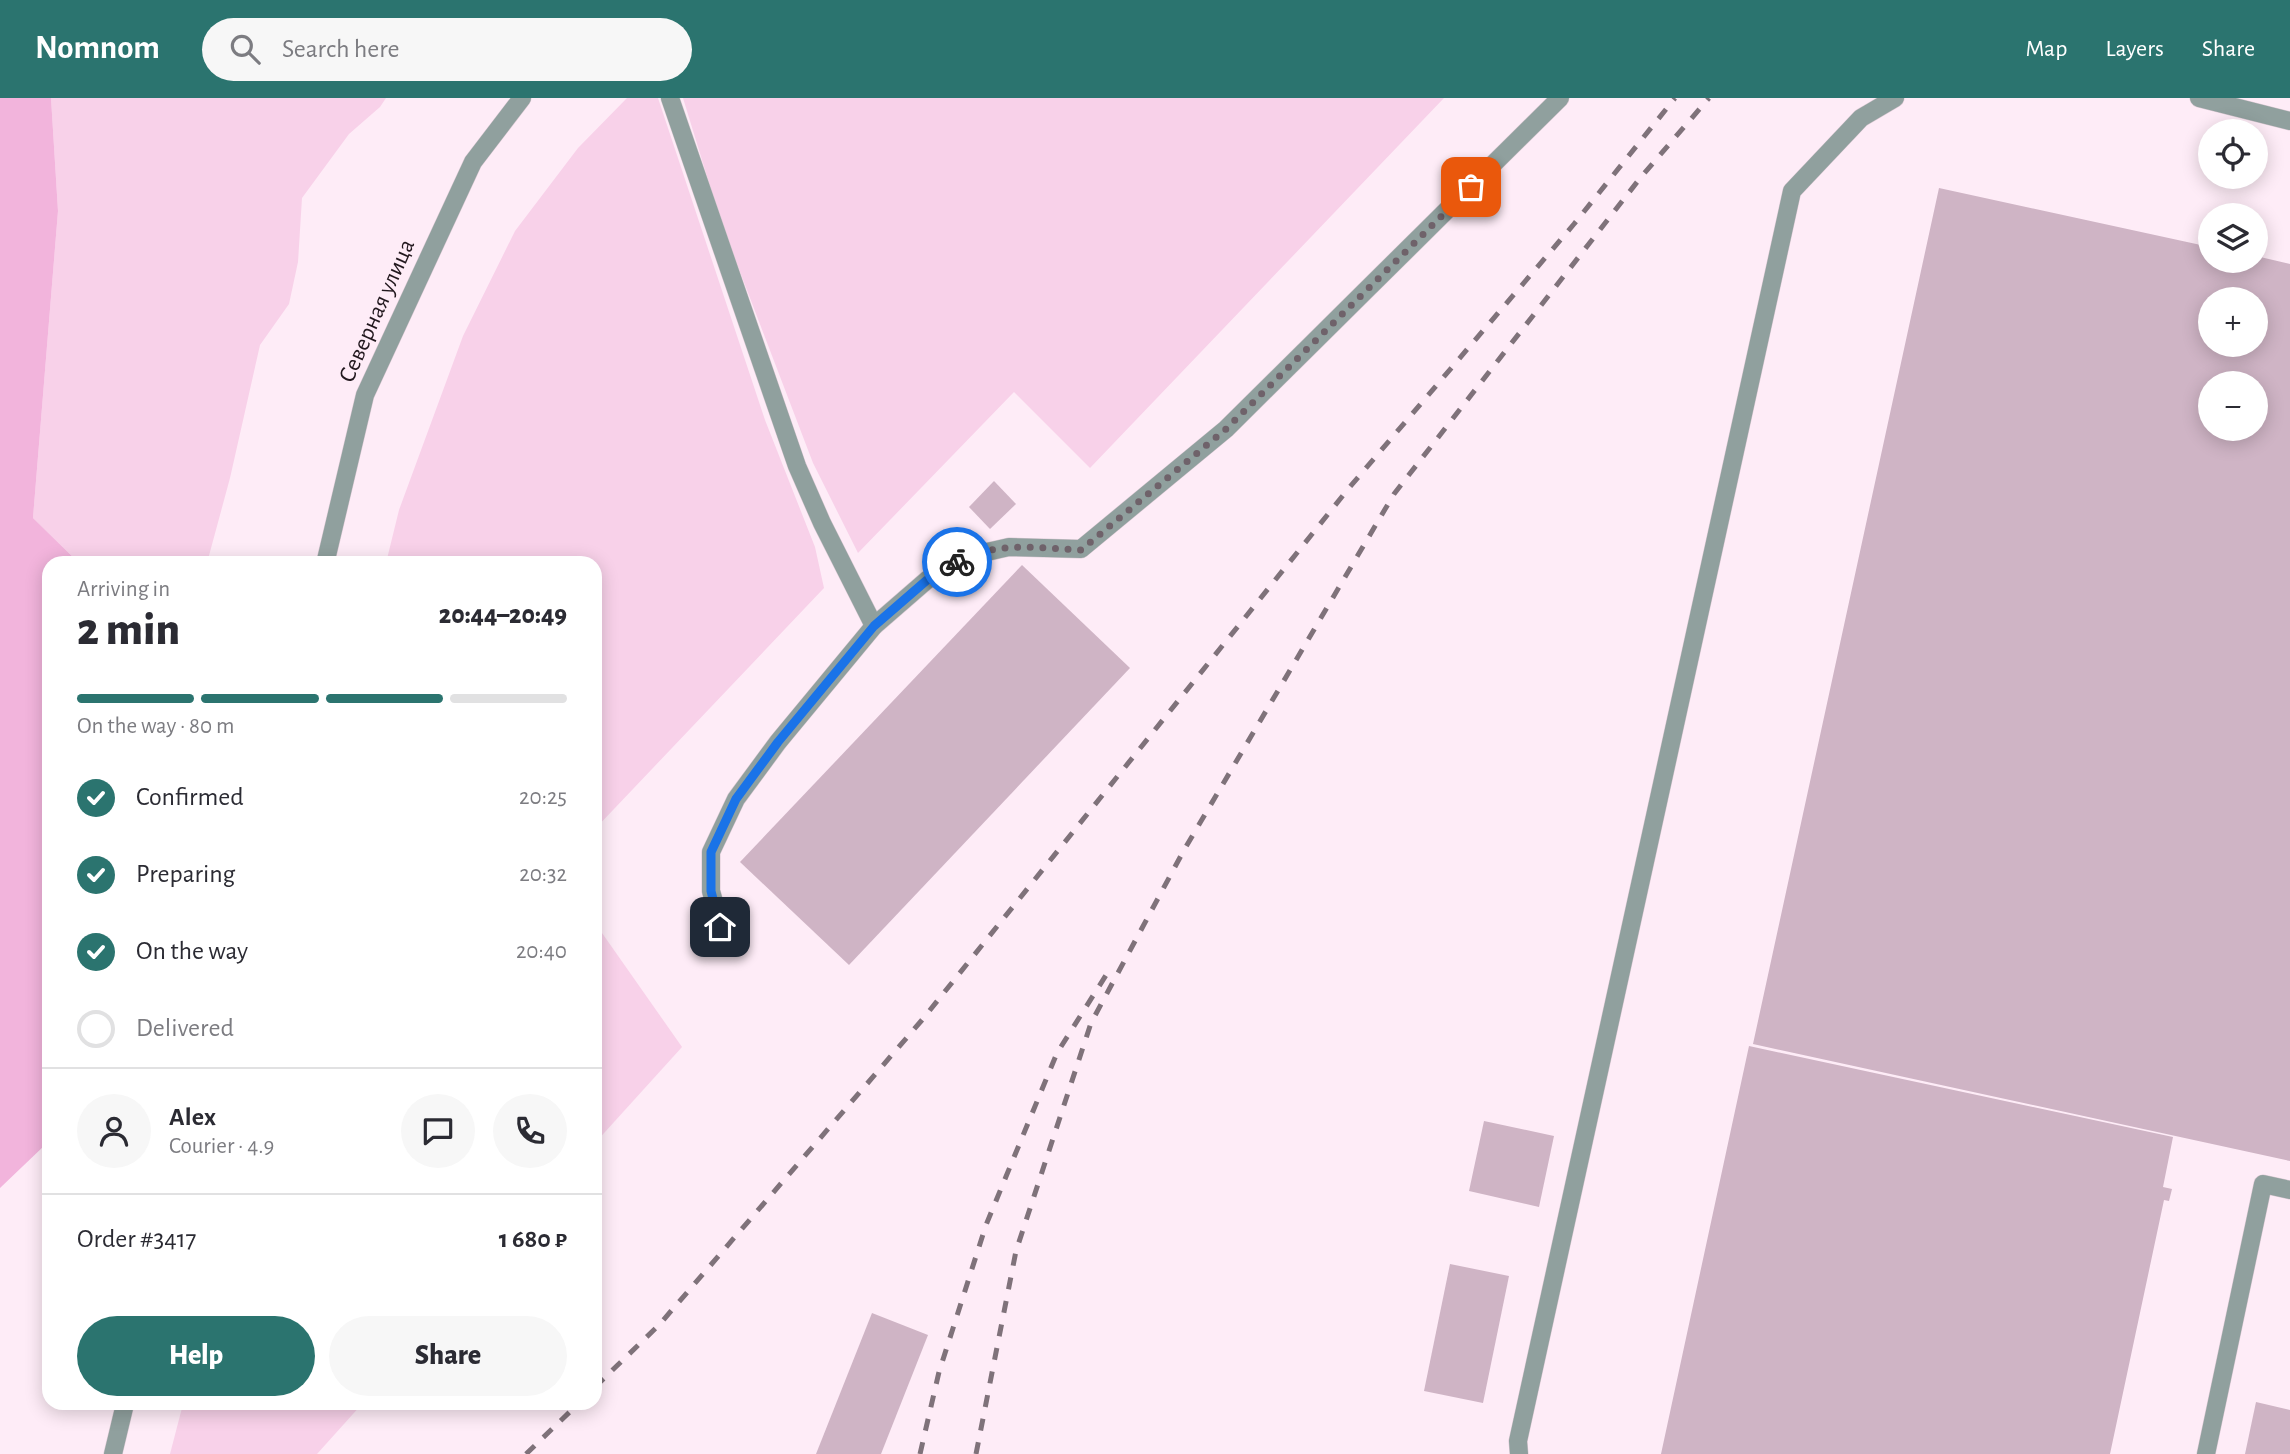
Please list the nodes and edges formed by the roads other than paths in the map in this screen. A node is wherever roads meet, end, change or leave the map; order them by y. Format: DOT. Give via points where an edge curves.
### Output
graph roads {
  1 [pos="522,98"];
  2 [pos="670,98"];
  3 [pos="1560,98"];
  4 [pos="1895,98"];
  5 [pos="2199,98"];
  6 [pos="2290,121"];
  7 [pos="327,556"];
  8 [pos="874,626"];
  9 [pos="720,927"];
  10 [pos="2290,1190"];
  11 [pos="124,1410"];
  12 [pos="113,1454"];
  13 [pos="1519,1454"];
  14 [pos="2206,1454"];
  1 -- 7 [label="street, Северная улица" via="473,162 365,395"];
  2 -- 8 [label="street" via="797,466"];
  3 -- 8 [label="street" via="1226,429 1081,550 1009,547 965,557 927,580"];
  4 -- 13 [label="street" via="1861,118 1792,191 1518,1441"];
  5 -- 6 [label="street"];
  8 -- 9 [label="street" via="736,799 711,852 711,891"];
  10 -- 14 [label="street" via="2263,1184"];
  11 -- 12 [label="street"];
}
